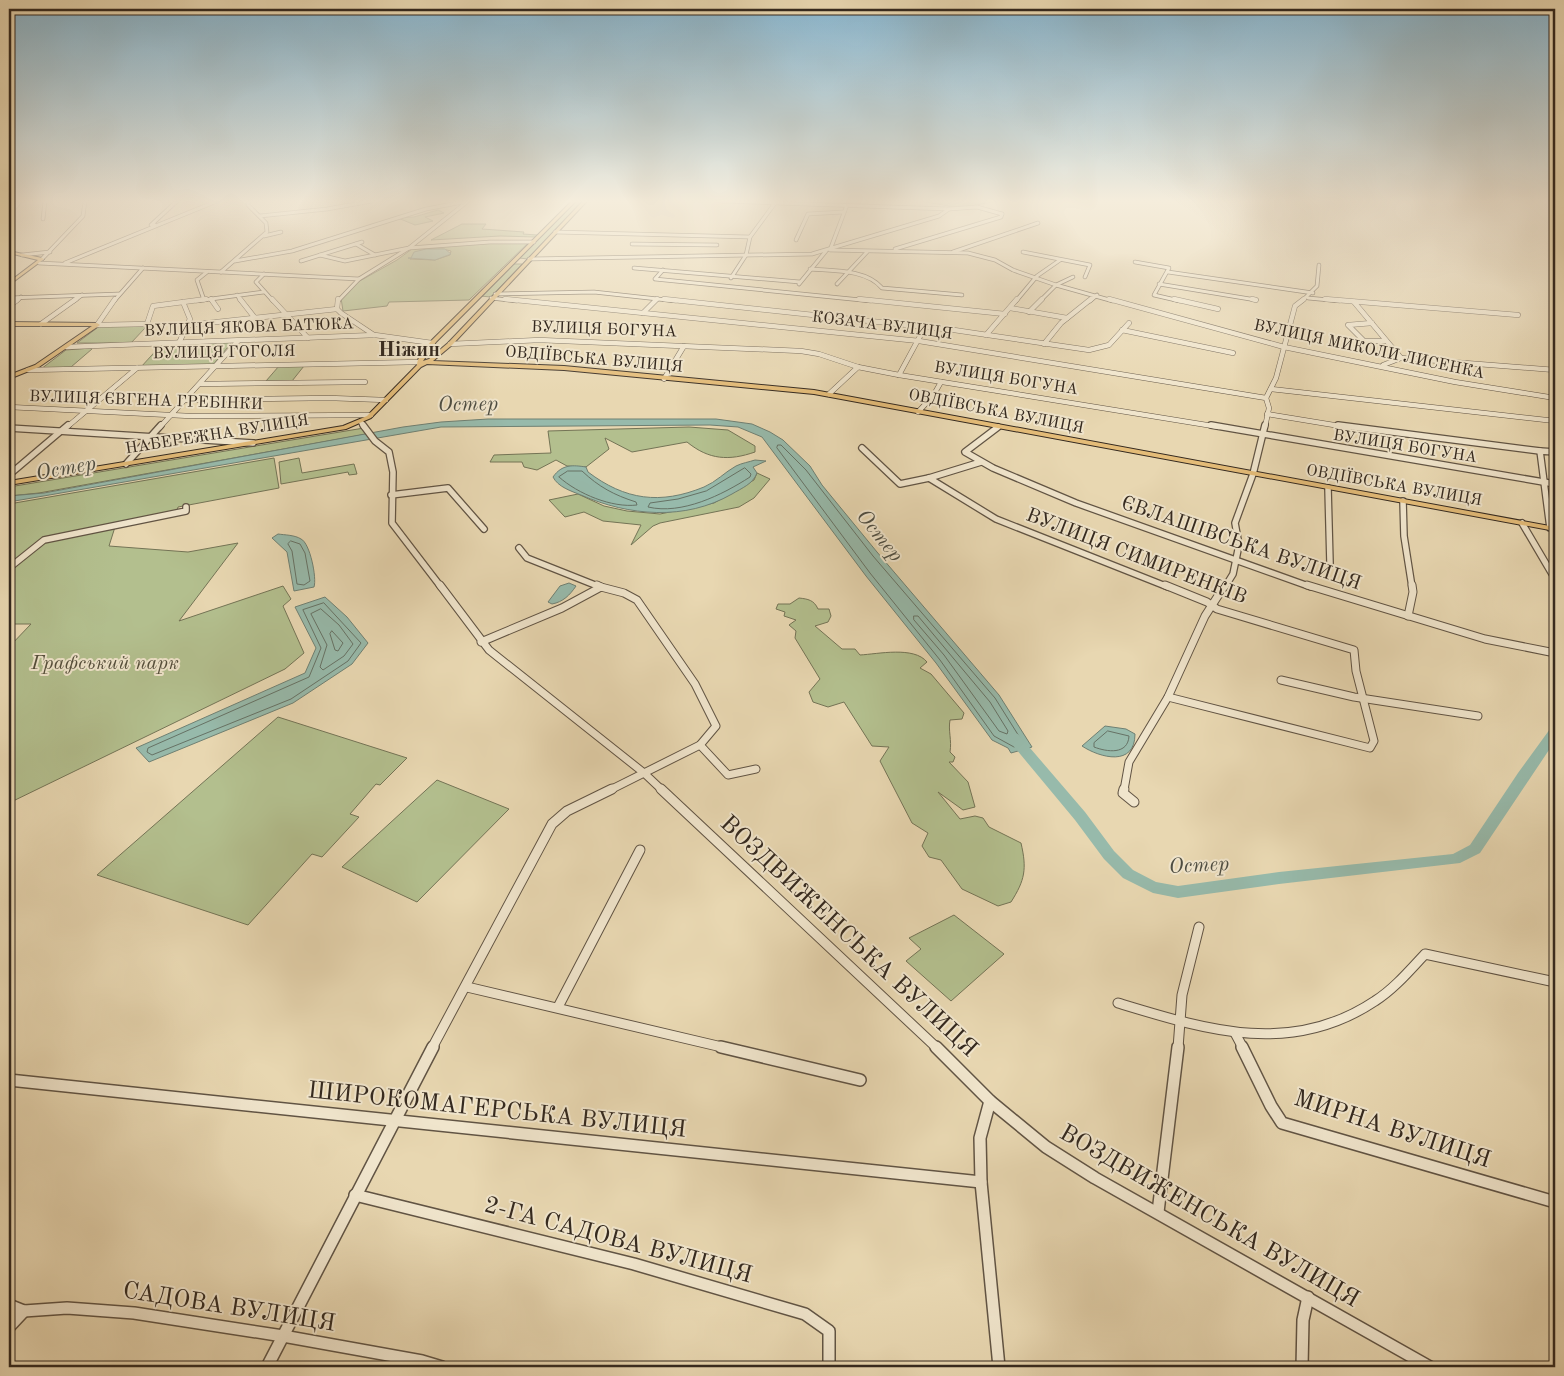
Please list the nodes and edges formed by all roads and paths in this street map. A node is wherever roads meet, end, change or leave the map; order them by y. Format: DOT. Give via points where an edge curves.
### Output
graph roads {
  1 [pos="35,265"];
  2 [pos="87,265"];
  3 [pos="230,265"];
  4 [pos="381,265"];
  5 [pos="510,265"];
  6 [pos="523,265"];
  7 [pos="739,265"];
  8 [pos="814,265"];
  9 [pos="855,265"];
  10 [pos="1007,265"];
  11 [pos="1053,265"];
  12 [pos="1090,265"];
  13 [pos="1155,265"];
  14 [pos="1319,265"];
  15 [pos="143,268"];
  16 [pos="634,268"];
  17 [pos="810,269"];
  18 [pos="663,270"];
  19 [pos="207,272"];
  20 [pos="221,272"];
  21 [pos="1168,272"];
  22 [pos="264,274"];
  23 [pos="847,274"];
  24 [pos="733,275"];
  25 [pos="1073,277"];
  26 [pos="1085,277"];
  27 [pos="1036,278"];
  28 [pos="359,279"];
  29 [pos="800,282"];
  30 [pos="9,284"];
  31 [pos="837,284"];
  32 [pos="1159,284"];
  33 [pos="726,285"];
  34 [pos="1056,285"];
  35 [pos="264,292"];
  36 [pos="791,292"];
  37 [pos="1314,293"];
  38 [pos="119,294"];
  39 [pos="82,295"];
  40 [pos="237,295"];
  41 [pos="962,295"];
  42 [pos="1097,295"];
  43 [pos="493,296"];
  44 [pos="21,297"];
  45 [pos="477,297"];
  46 [pos="9,298"];
  47 [pos="1308,298"];
  48 [pos="210,299"];
  49 [pos="656,299"];
  50 [pos="204,300"];
  51 [pos="1256,300"];
  52 [pos="183,302"];
  53 [pos="1354,302"];
  54 [pos="9,307"];
  55 [pos="1010,308"];
  56 [pos="218,309"];
  57 [pos="337,309"];
  58 [pos="1218,309"];
  59 [pos="1029,312"];
  60 [pos="643,313"];
  61 [pos="285,314"];
  62 [pos="1005,314"];
  63 [pos="1518,315"];
  64 [pos="255,318"];
  65 [pos="1066,318"];
  66 [pos="1129,323"];
  67 [pos="1372,323"];
  68 [pos="9,324"];
  69 [pos="41,324"];
  70 [pos="97,324"];
  71 [pos="189,325"];
  72 [pos="925,327"];
  73 [pos="1122,330"];
  74 [pos="375,335"];
  75 [pos="986,335"];
  76 [pos="308,338"];
  77 [pos="238,341"];
  78 [pos="919,341"];
  79 [pos="1386,341"];
  80 [pos="179,343"];
  81 [pos="432,343"];
  82 [pos="450,344"];
  83 [pos="1044,344"];
  84 [pos="684,346"];
  85 [pos="66,347"];
  86 [pos="1284,347"];
  87 [pos="1233,353"];
  88 [pos="1401,358"];
  89 [pos="427,363"];
  90 [pos="419,364"];
  91 [pos="216,366"];
  92 [pos="1380,366"];
  93 [pos="858,367"];
  94 [pos="137,368"];
  95 [pos="28,370"];
  96 [pos="1555,370"];
  97 [pos="899,375"];
  98 [pos="9,376"];
  99 [pos="664,380"];
  100 [pos="365,382"];
  101 [pos="941,382"];
  102 [pos="200,384"];
  103 [pos="1271,389"];
  104 [pos="829,394"];
  105 [pos="1266,398"];
  106 [pos="1555,398"];
  107 [pos="185,400"];
  108 [pos="386,400"];
  109 [pos="9,407"];
  110 [pos="17,408"];
  111 [pos="918,412"];
  112 [pos="9,413"];
  113 [pos="81,413"];
  114 [pos="1267,414"];
  115 [pos="170,416"];
  116 [pos="370,416"];
  117 [pos="1555,421"];
  118 [pos="361,422"];
  119 [pos="998,427"];
  120 [pos="9,428"];
  121 [pos="59,431"];
  122 [pos="1261,435"];
  123 [pos="151,437"];
  124 [pos="253,443"];
  125 [pos="862,448"];
  126 [pos="1540,451"];
  127 [pos="1555,452"];
  128 [pos="981,462"];
  129 [pos="126,464"];
  130 [pos="1253,474"];
  131 [pos="9,475"];
  132 [pos="929,478"];
  133 [pos="1543,482"];
  134 [pos="9,483"];
  135 [pos="1555,484"];
  136 [pos="1328,488"];
  137 [pos="391,496"];
  138 [pos="1403,501"];
  139 [pos="186,508"];
  140 [pos="1522,523"];
  141 [pos="1553,528"];
  142 [pos="484,529"];
  143 [pos="518,548"];
  144 [pos="1235,561"];
  145 [pos="1330,563"];
  146 [pos="9,568"];
  147 [pos="1555,579"];
  148 [pos="601,587"];
  149 [pos="1212,606"];
  150 [pos="1408,616"];
  151 [pos="481,642"];
  152 [pos="1555,653"];
  153 [pos="1281,680"];
  154 [pos="1364,696"];
  155 [pos="1168,697"];
  156 [pos="1478,716"];
  157 [pos="700,745"];
  158 [pos="756,769"];
  159 [pos="644,773"];
  160 [pos="1134,802"];
  161 [pos="640,850"];
  162 [pos="1199,927"];
  163 [pos="1555,982"];
  164 [pos="466,987"];
  165 [pos="1118,1003"];
  166 [pos="558,1007"];
  167 [pos="1181,1023"];
  168 [pos="1235,1033"];
  169 [pos="9,1080"];
  170 [pos="860,1080"];
  171 [pos="990,1101"];
  172 [pos="393,1121"];
  173 [pos="981,1182"];
  174 [pos="355,1195"];
  175 [pos="1555,1202"];
  176 [pos="1158,1212"];
  177 [pos="1308,1297"];
  178 [pos="9,1305"];
  179 [pos="24,1311"];
  180 [pos="9,1327"];
  181 [pos="283,1336"];
  182 [pos="267,1367"];
  183 [pos="442,1367"];
  184 [pos="830,1367"];
  185 [pos="999,1367"];
  186 [pos="1302,1367"];
  187 [pos="1430,1367"];
  1 -- 30 [label="main road"];
  2 -- 15 [label="street"];
  3 -- 20 [label="street"];
  4 -- 28 [label="street"];
  5 -- 45 [label="main road"];
  6 -- 43 [label="main road"];
  7 -- 24 [label="street"];
  8 -- 17 [label="street"];
  9 -- 23 [label="street"];
  10 -- 27 [label="street, ВУЛИЦЯ МИКОЛИ ЛИСЕНКА"];
  11 -- 27 [label="street"];
  12 -- 26 [label="street"];
  13 -- 21 [label="street" via="1169,268"];
  14 -- 37 [label="street" via="1318,285"];
  15 -- 19 [label="street"];
  15 -- 38 [label="street"];
  16 -- 18 [label="street"];
  17 -- 23 [label="street"];
  17 -- 29 [label="street"];
  18 -- 24 [label="street"];
  18 -- 33 [label="street" via="656,280"];
  19 -- 20 [label="street"];
  19 -- 50 [label="street" via="197,280"];
  20 -- 22 [label="street"];
  21 -- 32 [label="street"];
  21 -- 37 [label="street"];
  22 -- 28 [label="street"];
  22 -- 35 [label="street" via="256,281"];
  23 -- 31 [label="street"];
  23 -- 41 [label="street" via="872,278 882,288"];
  24 -- 29 [label="street"];
  24 -- 33 [label="street"];
  25 -- 34 [label="street"];
  27 -- 34 [label="street, ВУЛИЦЯ МИКОЛИ ЛИСЕНКА"];
  27 -- 55 [label="street"];
  28 -- 57 [label="street" via="339,296"];
  29 -- 36 [label="street"];
  32 -- 51 [label="street"];
  32 -- 58 [label="street" via="1154,295"];
  33 -- 36 [label="street"];
  34 -- 42 [label="street, ВУЛИЦЯ МИКОЛИ ЛИСЕНКА"];
  34 -- 59 [label="street"];
  35 -- 40 [label="street"];
  35 -- 61 [label="street"];
  36 -- 62 [label="street"];
  37 -- 47 [label="street"];
  38 -- 39 [label="street"];
  38 -- 70 [label="street"];
  39 -- 44 [label="street"];
  39 -- 69 [label="street"];
  40 -- 48 [label="street"];
  40 -- 64 [label="street"];
  42 -- 65 [label="street"];
  42 -- 86 [label="street, ВУЛИЦЯ МИКОЛИ ЛИСЕНКА"];
  43 -- 45 [label="main road"];
  43 -- 49 [label="street" via="577,291"];
  43 -- 60 [label="street, КОЗАЧА ВУЛИЦЯ"];
  43 -- 82 [label="main road"];
  44 -- 46 [label="street"];
  44 -- 54 [label="street"];
  45 -- 81 [label="main road"];
  47 -- 53 [label="street"];
  47 -- 86 [label="street" via="1295,306"];
  48 -- 50 [label="street"];
  48 -- 56 [label="street"];
  49 -- 60 [label="street"];
  49 -- 72 [label="street"];
  50 -- 52 [label="street"];
  52 -- 70 [label="street" via="153,306 147,326"];
  52 -- 71 [label="street" via="190,317"];
  53 -- 63 [label="street"];
  53 -- 67 [label="street"];
  55 -- 59 [label="street"];
  55 -- 62 [label="street"];
  57 -- 61 [label="street"];
  57 -- 74 [label="street" via="350,322"];
  59 -- 65 [label="street"];
  60 -- 78 [label="street, КОЗАЧА ВУЛИЦЯ"];
  61 -- 64 [label="street"];
  61 -- 76 [label="street"];
  62 -- 75 [label="street"];
  64 -- 71 [label="street"];
  65 -- 83 [label="street" via="1050,333"];
  66 -- 73 [label="street"];
  67 -- 79 [label="street"];
  67 -- 79 [label="street" via="1348,325 1364,342"];
  68 -- 69 [label="main road"];
  69 -- 70 [label="main road"];
  70 -- 85 [label="main road"];
  71 -- 80 [label="street"];
  72 -- 75 [label="street"];
  72 -- 78 [label="street"];
  73 -- 83 [label="street" via="1109,345 1096,349"];
  73 -- 87 [label="street"];
  74 -- 76 [label="street, ВУЛИЦЯ ЯКОВА БАТЮКА"];
  74 -- 81 [label="street, ВУЛИЦЯ ЯКОВА БАТЮКА"];
  75 -- 83 [label="street"];
  76 -- 77 [label="street, ВУЛИЦЯ ЯКОВА БАТЮКА"];
  77 -- 80 [label="street, ВУЛИЦЯ ЯКОВА БАТЮКА"];
  77 -- 91 [label="street"];
  78 -- 97 [label="street"];
  78 -- 105 [label="street, КОЗАЧА ВУЛИЦЯ"];
  79 -- 88 [label="street"];
  80 -- 85 [label="street, ВУЛИЦЯ ЯКОВА БАТЮКА"];
  81 -- 82 [label="main road"];
  81 -- 90 [label="main road"];
  82 -- 84 [label="street, ВУЛИЦЯ БОГУНА" via="539,340"];
  82 -- 89 [label="main road"];
  84 -- 93 [label="street, ВУЛИЦЯ БОГУНА" via="801,350"];
  84 -- 99 [label="street"];
  85 -- 95 [label="main road"];
  86 -- 92 [label="street, ВУЛИЦЯ МИКОЛИ ЛИСЕНКА"];
  86 -- 103 [label="street"];
  88 -- 92 [label="street"];
  88 -- 96 [label="street"];
  89 -- 90 [label="main road, ОВДІЇВСЬКА ВУЛИЦЯ"];
  89 -- 99 [label="main road, ОВДІЇВСЬКА ВУЛИЦЯ" via="554,368"];
  90 -- 91 [label="street, ВУЛИЦЯ ГОГОЛЯ"];
  90 -- 108 [label="main road, НАБЕРЕЖНА ВУЛИЦЯ"];
  91 -- 94 [label="street, ВУЛИЦЯ ГОГОЛЯ"];
  91 -- 102 [label="street"];
  92 -- 106 [label="street, ВУЛИЦЯ МИКОЛИ ЛИСЕНКА"];
  93 -- 97 [label="street, ВУЛИЦЯ БОГУНА"];
  93 -- 104 [label="street"];
  94 -- 95 [label="street, ВУЛИЦЯ ГОГОЛЯ"];
  94 -- 113 [label="street"];
  95 -- 98 [label="main road"];
  97 -- 101 [label="street, ВУЛИЦЯ БОГУНА"];
  99 -- 104 [label="main road, ОВДІЇВСЬКА ВУЛИЦЯ"];
  100 -- 102 [label="street"];
  101 -- 111 [label="street"];
  101 -- 122 [label="street, ВУЛИЦЯ БОГУНА"];
  102 -- 107 [label="street"];
  103 -- 105 [label="street"];
  103 -- 117 [label="street"];
  104 -- 111 [label="main road, ОВДІЇВСЬКА ВУЛИЦЯ"];
  105 -- 114 [label="street"];
  107 -- 108 [label="street"];
  107 -- 115 [label="street"];
  108 -- 116 [label="main road, НАБЕРЕЖНА ВУЛИЦЯ"];
  109 -- 110 [label="street, ВУЛИЦЯ ЄВГЕНА ГРЕБІНКИ"];
  110 -- 112 [label="street"];
  110 -- 113 [label="street, ВУЛИЦЯ ЄВГЕНА ГРЕБІНКИ"];
  111 -- 119 [label="main road, ОВДІЇВСЬКА ВУЛИЦЯ"];
  113 -- 115 [label="street, ВУЛИЦЯ ЄВГЕНА ГРЕБІНКИ"];
  113 -- 121 [label="street"];
  114 -- 122 [label="street"];
  114 -- 126 [label="street" via="1381,432"];
  115 -- 116 [label="street, ВУЛИЦЯ ЄВГЕНА ГРЕБІНКИ"];
  115 -- 123 [label="street"];
  116 -- 118 [label="main road, НАБЕРЕЖНА ВУЛИЦЯ"];
  118 -- 124 [label="main road, НАБЕРЕЖНА ВУЛИЦЯ" via="344,428"];
  118 -- 137 [label="street, ВОЗДВИЖЕНСЬКА ВУЛИЦЯ" via="375,441 390,452"];
  119 -- 128 [label="street, ЄВЛАШІВСЬКА ВУЛИЦЯ" via="965,452"];
  119 -- 130 [label="main road, ОВДІЇВСЬКА ВУЛИЦЯ"];
  120 -- 121 [label="street"];
  121 -- 123 [label="street"];
  121 -- 131 [label="street"];
  122 -- 130 [label="street"];
  122 -- 133 [label="street, ВУЛИЦЯ БОГУНА"];
  123 -- 124 [label="street"];
  123 -- 129 [label="street"];
  124 -- 129 [label="main road, НАБЕРЕЖНА ВУЛИЦЯ"];
  125 -- 132 [label="street" via="900,484"];
  126 -- 127 [label="street"];
  126 -- 133 [label="street"];
  128 -- 132 [label="street"];
  128 -- 144 [label="street, ЄВЛАШІВСЬКА ВУЛИЦЯ" via="1076,503"];
  129 -- 134 [label="main road, НАБЕРЕЖНА ВУЛИЦЯ"];
  130 -- 136 [label="main road, ОВДІЇВСЬКА ВУЛИЦЯ"];
  130 -- 144 [label="street" via="1235,523 1239,545"];
  132 -- 149 [label="street, ВУЛИЦЯ СИМИРЕНКІВ" via="996,519"];
  133 -- 135 [label="street, ВУЛИЦЯ БОГУНА"];
  133 -- 141 [label="street"];
  136 -- 138 [label="main road, ОВДІЇВСЬКА ВУЛИЦЯ"];
  136 -- 145 [label="street"];
  137 -- 142 [label="street" via="448,488"];
  137 -- 151 [label="street, ВОЗДВИЖЕНСЬКА ВУЛИЦЯ" via="392,522"];
  138 -- 140 [label="main road, ОВДІЇВСЬКА ВУЛИЦЯ"];
  138 -- 150 [label="street" via="1404,536 1413,592"];
  139 -- 146 [label="street" via="186,511 44,540"];
  140 -- 141 [label="main road, ОВДІЇВСЬКА ВУЛИЦЯ"];
  140 -- 147 [label="street"];
  143 -- 148 [label="street" via="527,558"];
  144 -- 149 [label="street" via="1233,574"];
  144 -- 150 [label="street, ЄВЛАШІВСЬКА ВУЛИЦЯ"];
  148 -- 151 [label="street" via="562,608"];
  148 -- 157 [label="street" via="626,594 639,603 694,681 716,722"];
  149 -- 154 [label="street, ВУЛИЦЯ СИМИРЕНКІВ" via="1354,650 1356,671"];
  149 -- 155 [label="street"];
  150 -- 152 [label="street, ЄВЛАШІВСЬКА ВУЛИЦЯ" via="1485,639"];
  151 -- 159 [label="street, ВОЗДВИЖЕНСЬКА ВУЛИЦЯ"];
  153 -- 154 [label="street" via="1354,697"];
  154 -- 155 [label="street" via="1374,741 1370,748"];
  154 -- 156 [label="street"];
  155 -- 160 [label="street" via="1129,762 1123,793"];
  157 -- 158 [label="street" via="728,775"];
  157 -- 159 [label="street"];
  159 -- 164 [label="street" via="567,811 552,824"];
  159 -- 171 [label="street, ВОЗДВИЖЕНСЬКА ВУЛИЦЯ" via="883,996"];
  161 -- 166 [label="street"];
  162 -- 167 [label="street" via="1182,995"];
  163 -- 168 [label="street" via="1425,954 1396,984 1350,1016 1294,1035"];
  164 -- 166 [label="street"];
  164 -- 172 [label="street"];
  165 -- 167 [label="street"];
  166 -- 170 [label="street"];
  167 -- 168 [label="street"];
  167 -- 176 [label="street"];
  168 -- 175 [label="street, МИРНА ВУЛИЦЯ" via="1282,1123"];
  169 -- 172 [label="street, ШИРОКОМАГЕРСЬКА ВУЛИЦЯ"];
  171 -- 173 [label="street" via="980,1138"];
  171 -- 176 [label="street, ВОЗДВИЖЕНСЬКА ВУЛИЦЯ" via="1068,1162"];
  172 -- 173 [label="street, ШИРОКОМАГЕРСЬКА ВУЛИЦЯ"];
  172 -- 174 [label="street"];
  173 -- 185 [label="street"];
  174 -- 181 [label="street"];
  174 -- 184 [label="street, 2-ГА САДОВА ВУЛИЦЯ" via="634,1264 805,1314 829,1331"];
  176 -- 177 [label="street, ВОЗДВИЖЕНСЬКА ВУЛИЦЯ"];
  177 -- 186 [label="street" via="1303,1320"];
  177 -- 187 [label="street, ВОЗДВИЖЕНСЬКА ВУЛИЦЯ"];
  178 -- 179 [label="street, САДОВА ВУЛИЦЯ"];
  179 -- 180 [label="street"];
  179 -- 181 [label="street, САДОВА ВУЛИЦЯ" via="67,1308 134,1313"];
  181 -- 182 [label="street"];
  181 -- 183 [label="street, САДОВА ВУЛИЦЯ"];
}
